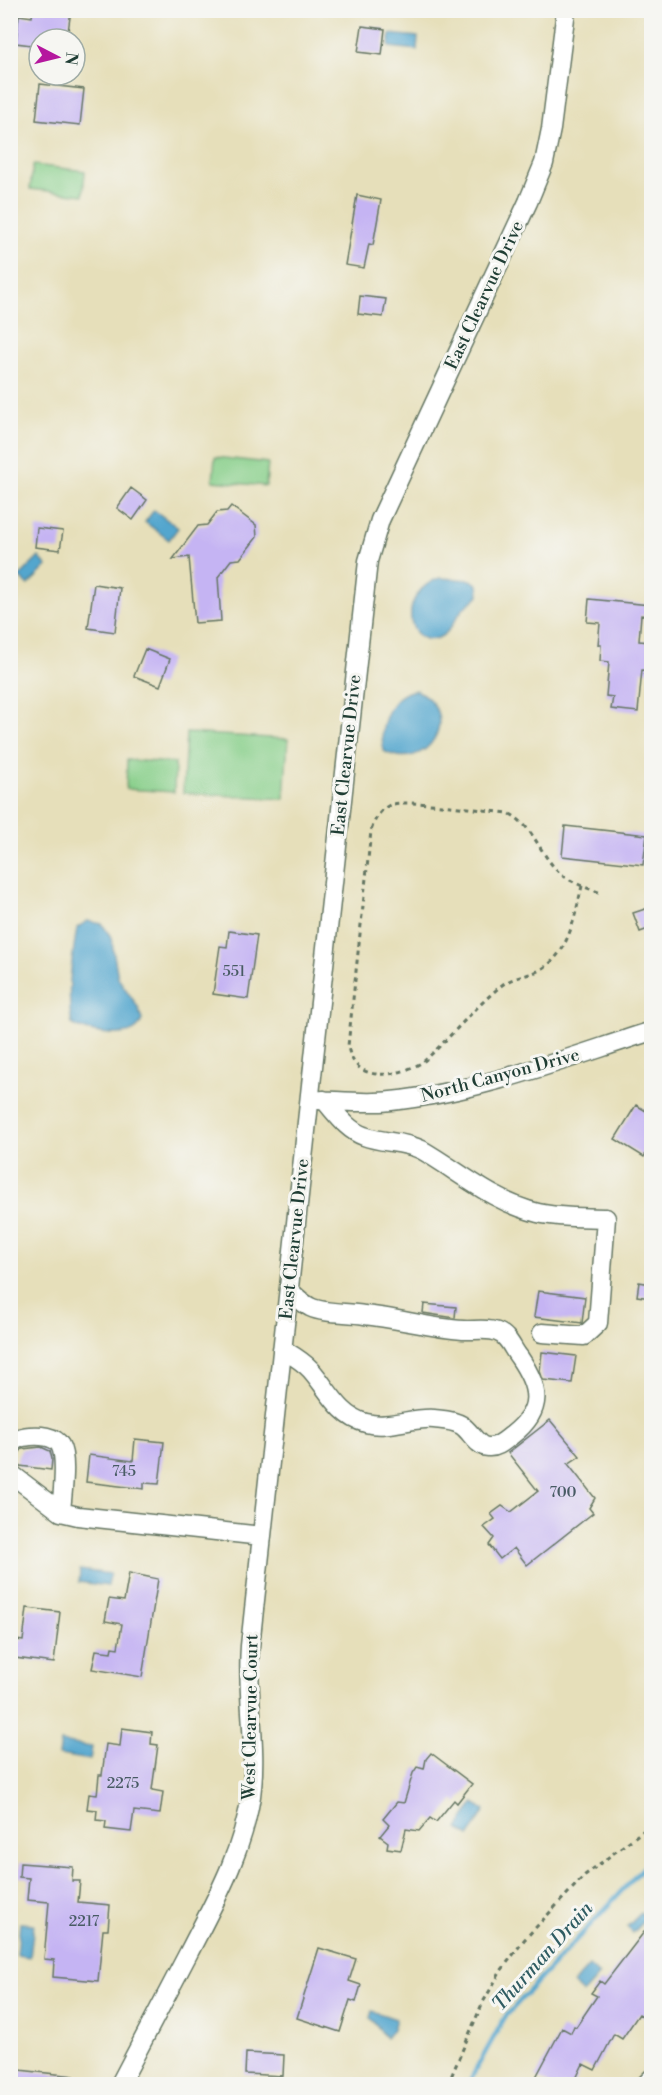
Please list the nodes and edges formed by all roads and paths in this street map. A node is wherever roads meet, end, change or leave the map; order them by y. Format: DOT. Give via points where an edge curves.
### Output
graph roads {
  1 [pos="566,10"];
  2 [pos="582,886"];
  3 [pos="601,893"];
  4 [pos="651,1031"];
  5 [pos="317,1100"];
  6 [pos="289,1290"];
  7 [pos="542,1333"];
  8 [pos="282,1349"];
  9 [pos="10,1447"];
  10 [pos="10,1473"];
  11 [pos="61,1512"];
  12 [pos="262,1536"];
  13 [pos="651,1824"];
  14 [pos="651,2078"];
  15 [pos="120,2085"];
  16 [pos="448,2085"];
  17 [pos="646,2085"];
  1 -- 5 [label="street, East Clearvue Drive" via="544,162 373,541 356,667"];
  2 -- 2 [label="path" via="560,953 540,970 503,985 423,1062 408,1071 384,1075 365,1071 352,1059 348,1046 371,831 382,810 408,803 508,813 526,826 561,874"];
  2 -- 3 [label="path"];
  4 -- 5 [label="street, North Canyon Drive" via="448,1093 389,1102"];
  5 -- 6 [label="street, East Clearvue Drive"];
  5 -- 7 [label="street" via="364,1137 420,1149 513,1205 554,1216 606,1218 598,1323 584,1336"];
  6 -- 8 [label="street, East Clearvue Drive"];
  6 -- 8 [label="street" via="309,1307 320,1310 461,1330 494,1330 505,1336 527,1369 534,1386 535,1409 519,1429 498,1446 489,1447 449,1420 365,1423 344,1410 311,1371"];
  8 -- 12 [label="street, East Clearvue Drive"];
  9 -- 11 [label="street" via="20,1437 37,1436 55,1439 60,1445 64,1456"];
  10 -- 11 [label="street"];
  11 -- 12 [label="street"];
  12 -- 15 [label="street, West Clearvue Court" via="249,1659 253,1760 245,1828 228,1877"];
  13 -- 16 [label="path" via="585,1875 524,1940 482,2004"];
  14 -- 17 [label="street"];
}
